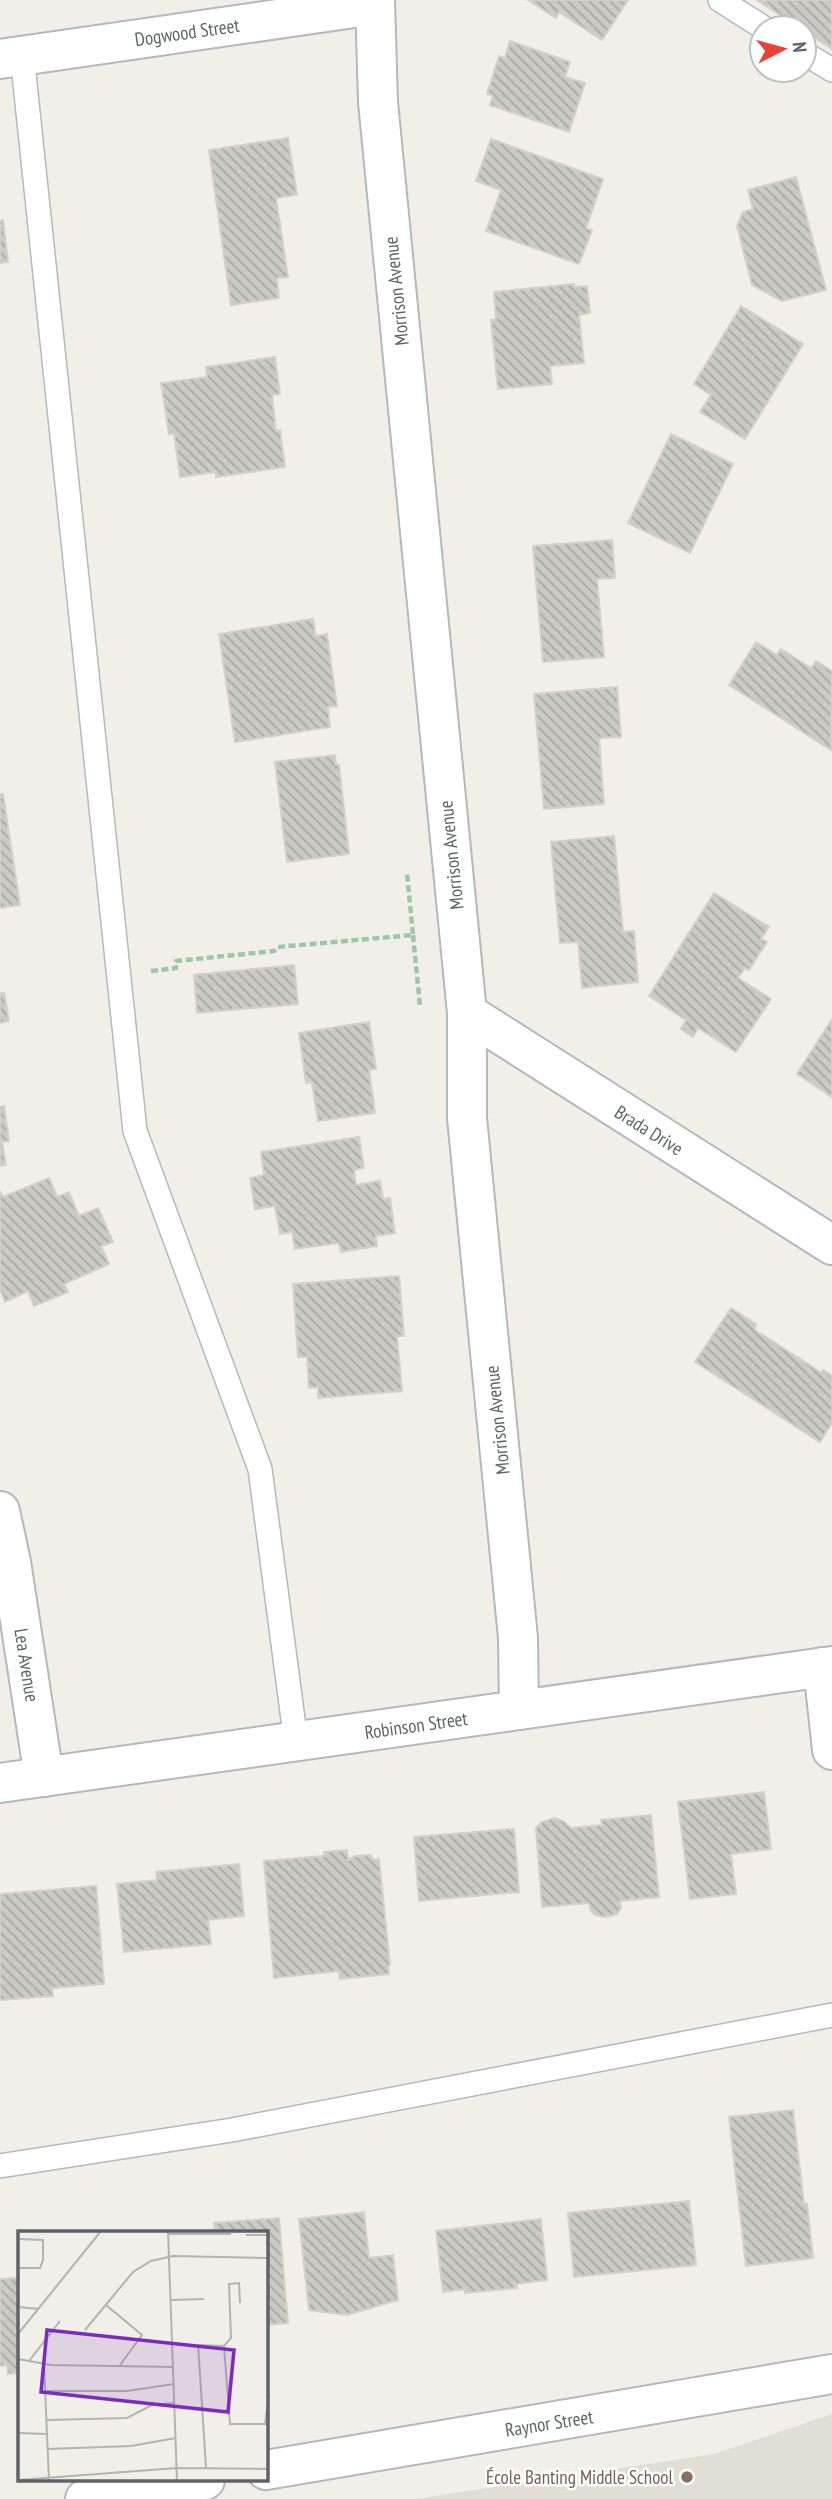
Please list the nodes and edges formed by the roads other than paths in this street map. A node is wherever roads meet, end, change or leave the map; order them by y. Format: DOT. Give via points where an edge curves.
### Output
graph roads {
  1 [pos="719,0"];
  2 [pos="375,3"];
  3 [pos="748,18"];
  4 [pos="11,57"];
  5 [pos="467,1013"];
  6 [pos="832,1245"];
  7 [pos="0,1511"];
  8 [pos="827,1666"];
  9 [pos="519,1710"];
  10 [pos="296,1742"];
  11 [pos="832,1750"];
  12 [pos="44,1777"];
  13 [pos="0,1783"];
  14 [pos="832,2015"];
  15 [pos="0,2166"];
  16 [pos="832,2374"];
  17 [pos="268,2470"];
  18 [pos="192,2482"];
  19 [pos="85,2499"];
  1 -- 3 [label="lane"];
  2 -- 4 [label="street, Dogwood Street"];
  2 -- 5 [label="street, Morrison Avenue" via="378,102"];
  4 -- 10 [label="lane" via="135,1131 260,1469"];
  5 -- 6 [label="street, Brada Drive"];
  5 -- 9 [label="street, Morrison Avenue" via="467,1118 518,1638"];
  7 -- 12 [label="street, Lea Avenue"];
  8 -- 9 [label="street, Robinson Street"];
  8 -- 11 [label="street"];
  9 -- 10 [label="street, Robinson Street"];
  10 -- 12 [label="street, Robinson Street"];
  12 -- 13 [label="street, Robinson Street"];
  14 -- 15 [label="lane" via="232,2130"];
  16 -- 17 [label="street, Raynor Street"];
  18 -- 19 [label="street"];
}
